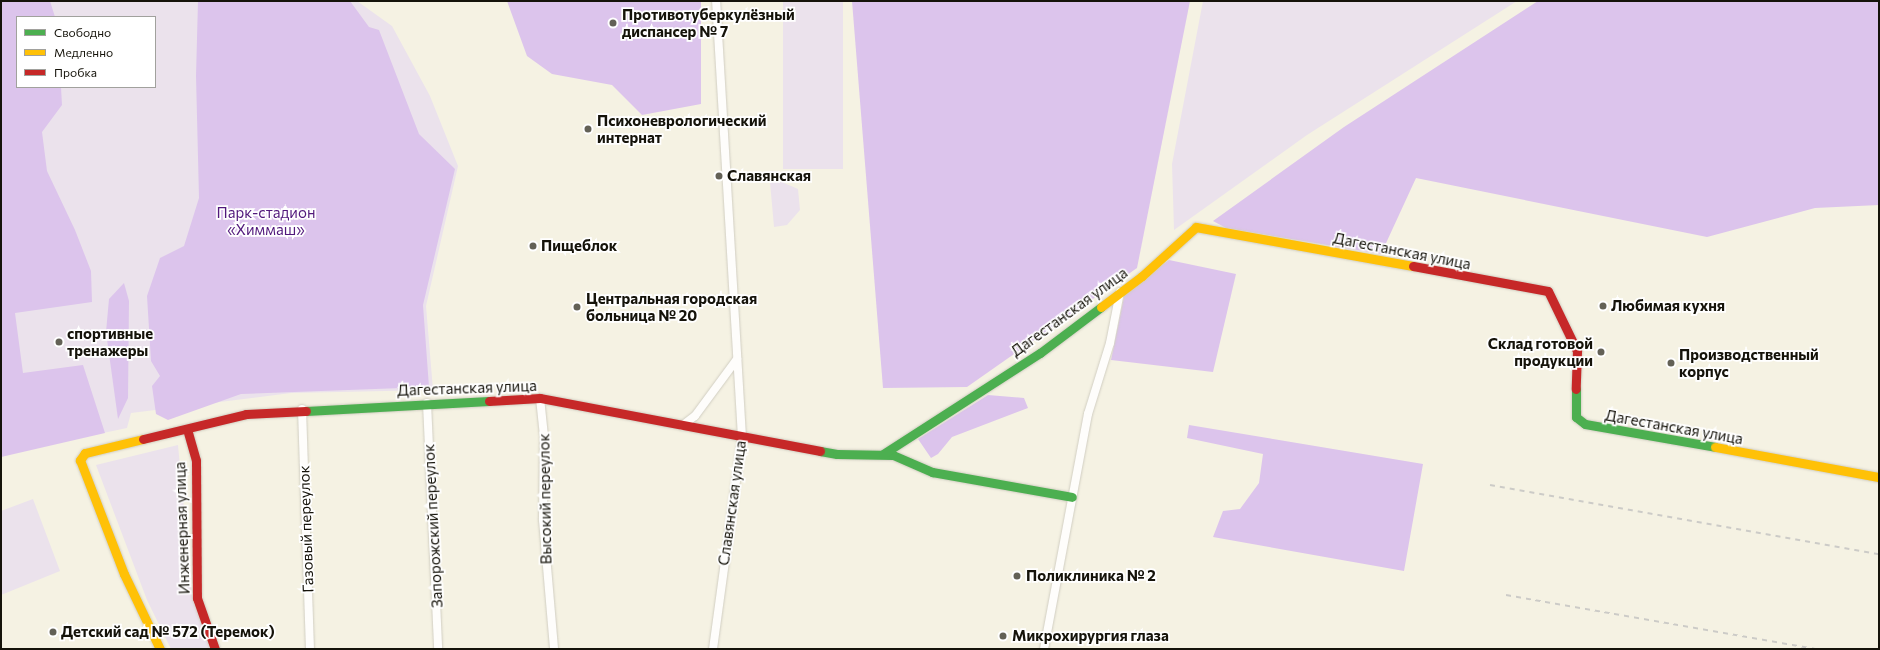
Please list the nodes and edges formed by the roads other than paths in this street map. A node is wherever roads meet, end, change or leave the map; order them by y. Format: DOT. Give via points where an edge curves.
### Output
graph roads {
  1 [pos="716,1"];
  2 [pos="1120,292"];
  3 [pos="738,356"];
  4 [pos="540,398"];
  5 [pos="427,403"];
  6 [pos="302,409"];
  7 [pos="682,426"];
  8 [pos="188,429"];
  9 [pos="742,437"];
  10 [pos="883,454"];
  11 [pos="1879,477"];
  12 [pos="1072,497"];
  13 [pos="160,649"];
  14 [pos="215,649"];
  15 [pos="310,649"];
  16 [pos="438,649"];
  17 [pos="554,649"];
  18 [pos="713,649"];
  19 [pos="1044,649"];
  1 -- 3 [label="street, Славянская улица"];
  2 -- 10 [label="street, Дагестанская улица" via="1040,353"];
  2 -- 11 [label="street, Дагестанская улица" via="1142,276 1196,227 1548,291 1577,351 1576,417 1585,424"];
  2 -- 12 [label="street" via="1110,343 1088,414"];
  3 -- 7 [label="street" via="695,416"];
  3 -- 9 [label="street, Славянская улица"];
  4 -- 5 [label="street, Дагестанская улица"];
  4 -- 7 [label="street, Дагестанская улица"];
  4 -- 17 [label="street, Высокий переулок" via="544,434 543,520"];
  5 -- 6 [label="street, Дагестанская улица"];
  5 -- 16 [label="street, Запорожский переулок"];
  6 -- 8 [label="street, Дагестанская улица" via="246,414"];
  6 -- 15 [label="street, Газовый переулок"];
  7 -- 9 [label="street, Дагестанская улица"];
  8 -- 13 [label="street, Дагестанская улица" via="85,453 80,460 124,574"];
  8 -- 14 [label="street, Инженерная улица" via="196,461 198,598"];
  9 -- 10 [label="street, Дагестанская улица" via="850,456"];
  9 -- 18 [label="street, Славянская улица"];
  10 -- 12 [label="street, Дагестанская улица" via="898,456 932,472"];
  12 -- 19 [label="street"];
}
